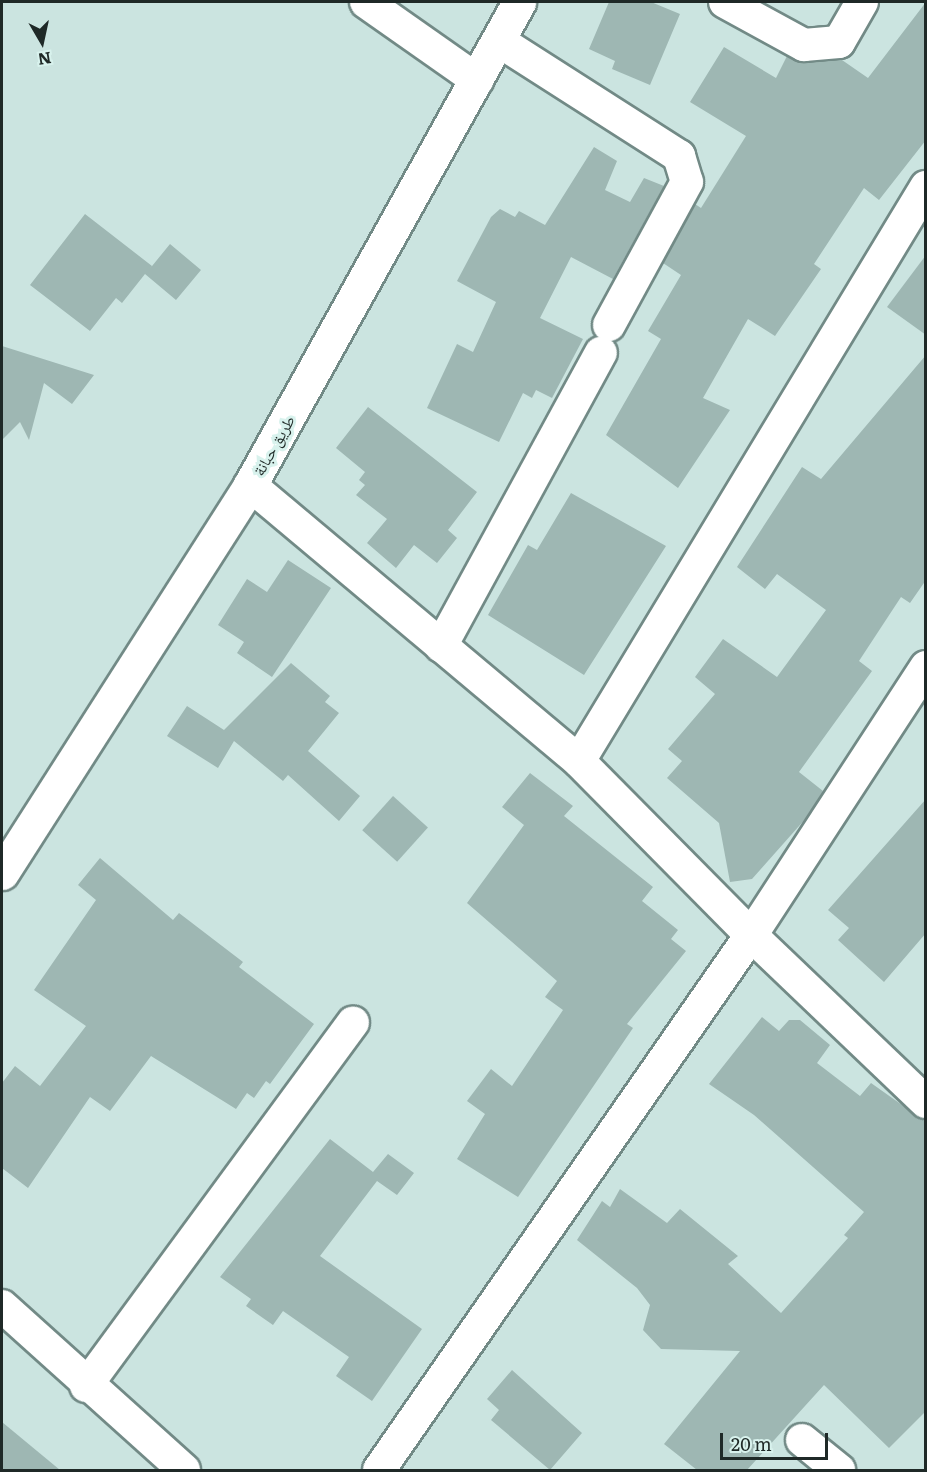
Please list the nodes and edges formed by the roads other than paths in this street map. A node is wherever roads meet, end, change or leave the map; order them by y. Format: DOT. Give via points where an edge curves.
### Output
graph roads {
  1 [pos="366,2"];
  2 [pos="519,2"];
  3 [pos="725,2"];
  4 [pos="862,2"];
  5 [pos="499,40"];
  6 [pos="477,80"];
  7 [pos="926,187"];
  8 [pos="250,485"];
  9 [pos="441,646"];
  10 [pos="923,676"];
  11 [pos="579,761"];
  12 [pos="2,873"];
  13 [pos="751,935"];
  14 [pos="353,1022"];
  15 [pos="926,1102"];
  16 [pos="2,1306"];
  17 [pos="86,1386"];
  18 [pos="802,1440"];
  19 [pos="184,1470"];
  20 [pos="379,1470"];
  21 [pos="839,1470"];
  1 -- 6 [label="street"];
  2 -- 5 [label="street, طريق حبانة"];
  3 -- 4 [label="street" via="804,45 839,42"];
  5 -- 6 [label="street, طريق حبانة"];
  5 -- 9 [label="street" via="679,156 687,182"];
  6 -- 8 [label="street, طريق حبانة"];
  7 -- 11 [label="street"];
  8 -- 9 [label="street"];
  8 -- 12 [label="street, طريق حبانة"];
  9 -- 11 [label="street"];
  10 -- 13 [label="street"];
  11 -- 13 [label="street"];
  13 -- 15 [label="street"];
  13 -- 20 [label="street"];
  14 -- 17 [label="street"];
  16 -- 17 [label="street"];
  17 -- 19 [label="street"];
  18 -- 21 [label="street"];
}
